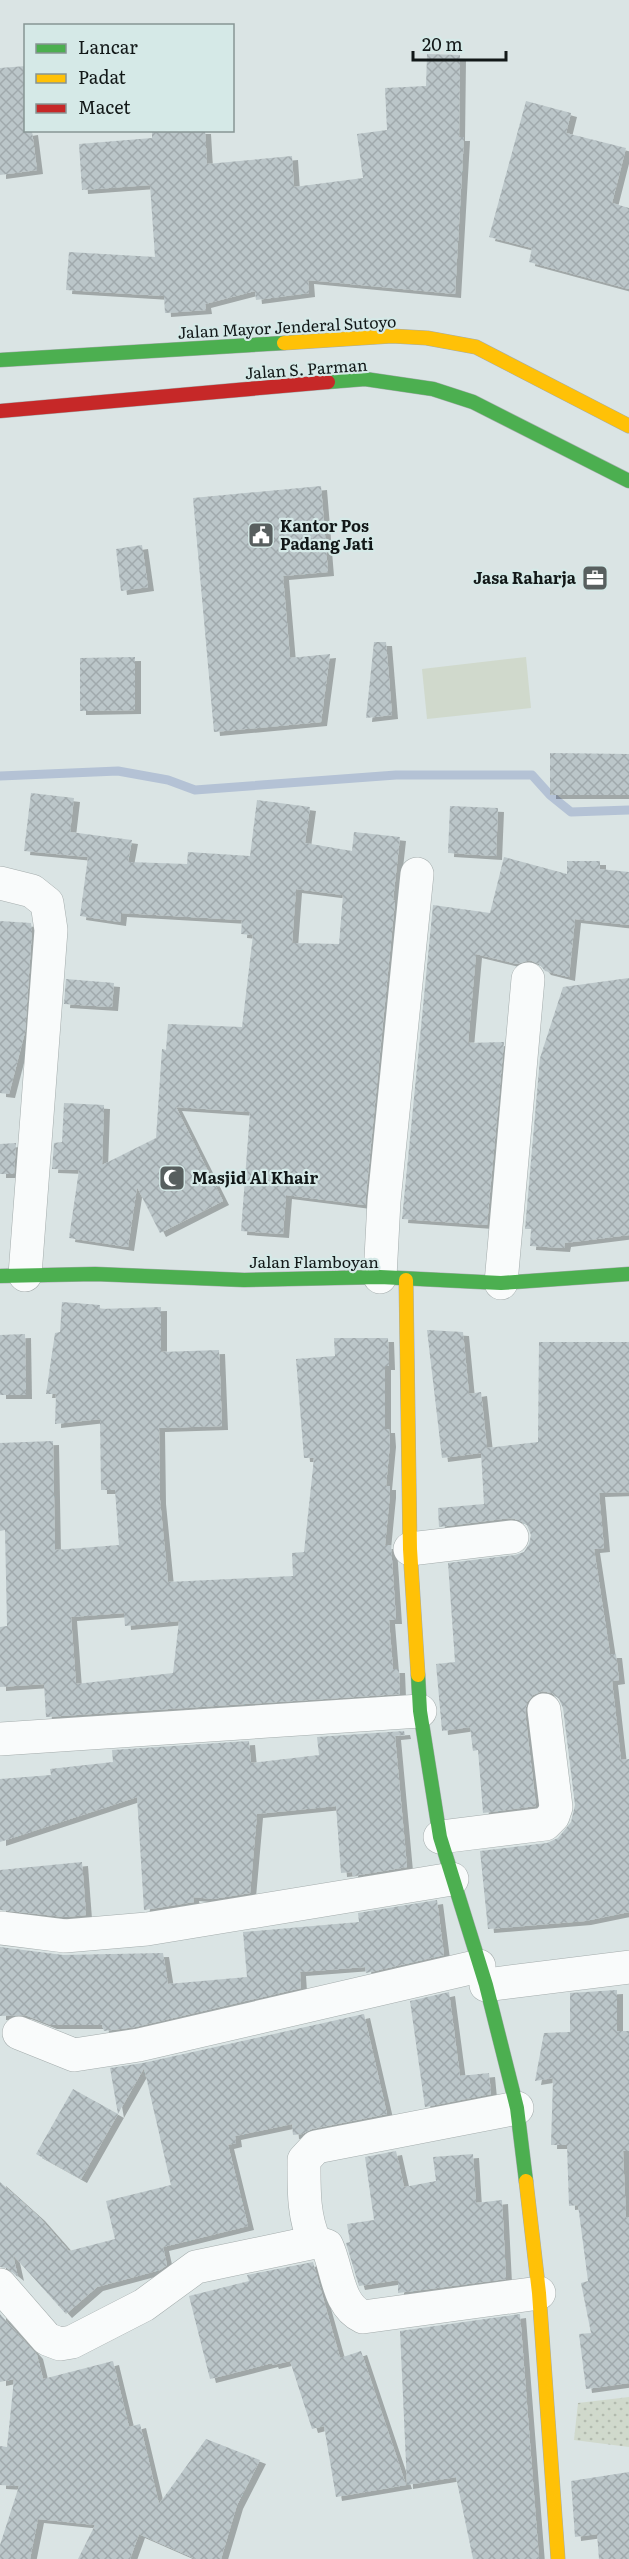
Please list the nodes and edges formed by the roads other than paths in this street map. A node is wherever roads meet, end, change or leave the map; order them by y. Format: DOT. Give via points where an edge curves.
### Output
graph roads {
  1 [pos="0,360"];
  2 [pos="0,411"];
  3 [pos="629,426"];
  4 [pos="629,481"];
  5 [pos="417,874"];
  6 [pos="0,883"];
  7 [pos="528,979"];
  8 [pos="629,1275"];
  9 [pos="13,1276"];
  10 [pos="393,1279"];
  11 [pos="501,1283"];
  12 [pos="512,1537"];
  13 [pos="410,1549"];
  14 [pos="544,1710"];
  15 [pos="420,1711"];
  16 [pos="0,1738"];
  17 [pos="440,1837"];
  18 [pos="452,1879"];
  19 [pos="0,1928"];
  20 [pos="629,1967"];
  21 [pos="482,1976"];
  22 [pos="20,2033"];
  23 [pos="517,2108"];
  24 [pos="315,2242"];
  25 [pos="0,2285"];
  26 [pos="539,2293"];
  27 [pos="558,2559"];
  1 -- 3 [label="street, Jalan Mayor Jenderal Sutoyo" via="392,336 427,338 476,347"];
  2 -- 4 [label="street, Jalan S. Parman" via="365,379 433,389 472,402"];
  5 -- 10 [label="street" via="384,1201"];
  6 -- 9 [label="street" via="32,891 47,903 51,930"];
  7 -- 11 [label="street"];
  8 -- 11 [label="street, Jalan Flamboyan"];
  9 -- 10 [label="street, Jalan Flamboyan"];
  10 -- 11 [label="street, Jalan Flamboyan"];
  10 -- 13 [label="street"];
  12 -- 13 [label="street"];
  13 -- 15 [label="street"];
  14 -- 17 [label="street" via="556,1807 553,1816 545,1824"];
  15 -- 16 [label="street"];
  15 -- 17 [label="street"];
  17 -- 18 [label="street"];
  18 -- 19 [label="street" via="147,1929 65,1936"];
  18 -- 21 [label="street"];
  20 -- 21 [label="street"];
  21 -- 22 [label="street" via="74,2055"];
  21 -- 23 [label="street"];
  23 -- 24 [label="street" via="316,2147 304,2160 310,2231"];
  23 -- 26 [label="street"];
  24 -- 25 [label="street" via="196,2267 144,2305 103,2328 60,2344 47,2339"];
  24 -- 26 [label="street" via="327,2246 343,2297 354,2313 363,2317"];
  26 -- 27 [label="street"];
}
